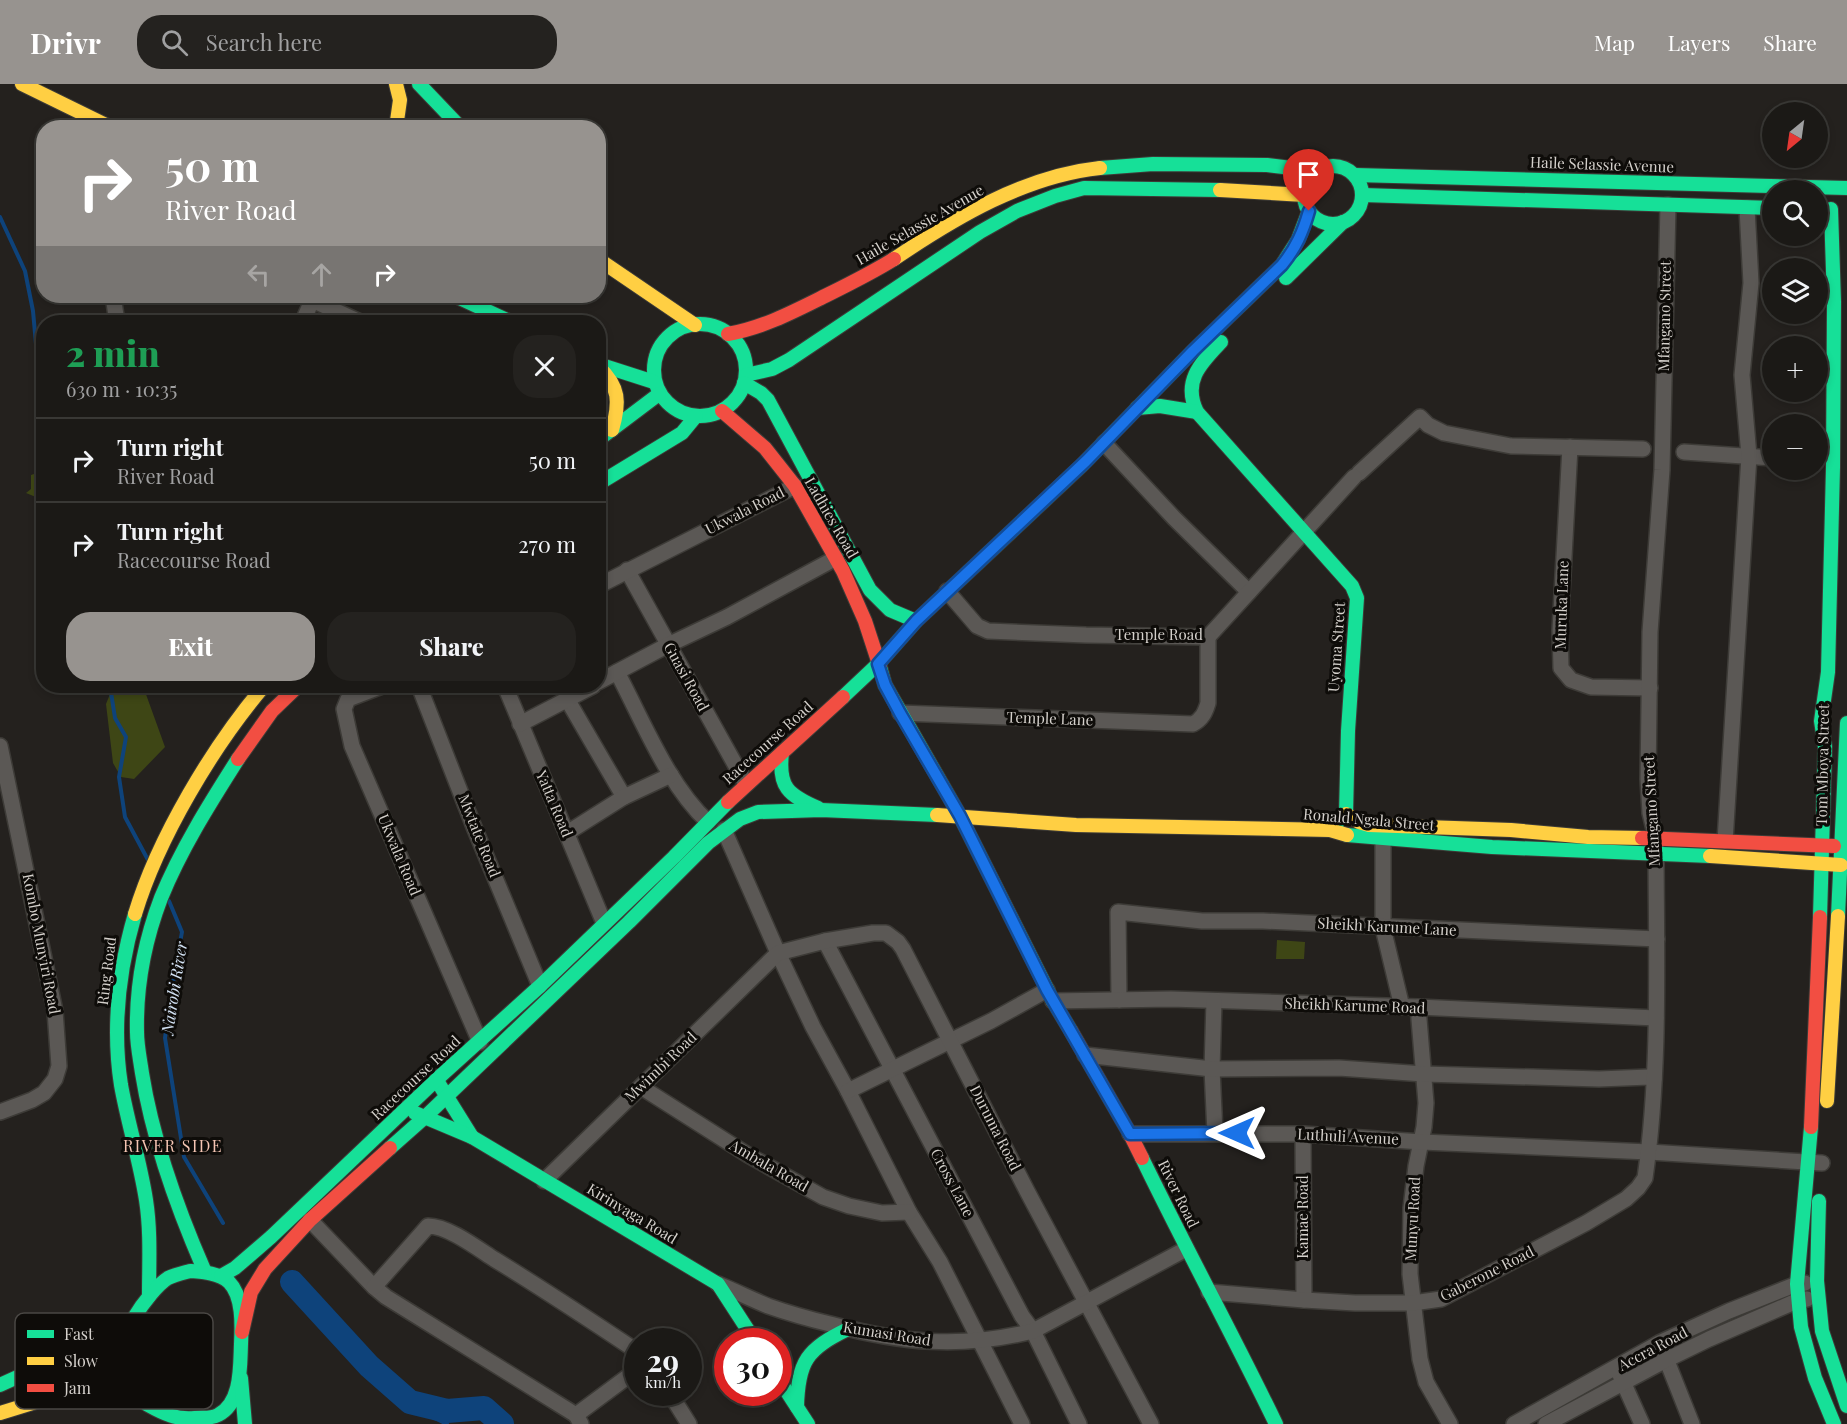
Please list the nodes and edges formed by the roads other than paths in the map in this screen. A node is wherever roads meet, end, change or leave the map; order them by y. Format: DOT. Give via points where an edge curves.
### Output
graph roads {
  1 [pos="22,84"];
  2 [pos="396,84"];
  3 [pos="419,84"];
  4 [pos="95,120"];
  5 [pos="398,120"];
  6 [pos="453,120"];
  7 [pos="1316,171"];
  8 [pos="1355,176"];
  9 [pos="1847,188"];
  10 [pos="1304,195"];
  11 [pos="1363,195"];
  12 [pos="1668,205"];
  13 [pos="1747,208"];
  14 [pos="1762,208"];
  15 [pos="1828,209"];
  16 [pos="1847,209"];
  17 [pos="1309,211"];
  18 [pos="1343,222"];
  19 [pos="1828,246"];
  20 [pos="606,264"];
  21 [pos="323,303"];
  22 [pos="470,303"];
  23 [pos="346,315"];
  24 [pos="496,315"];
  25 [pos="695,325"];
  26 [pos="728,334"];
  27 [pos="606,368"];
  28 [pos="606,374"];
  29 [pos="745,379"];
  30 [pos="656,388"];
  31 [pos="1137,408"];
  32 [pos="722,411"];
  33 [pos="1197,412"];
  34 [pos="696,416"];
  35 [pos="1663,428"];
  36 [pos="612,430"];
  37 [pos="1847,433"];
  38 [pos="606,434"];
  39 [pos="1832,438"];
  40 [pos="1104,443"];
  41 [pos="1570,447"];
  42 [pos="1643,448"];
  43 [pos="1684,452"];
  44 [pos="1749,456"];
  45 [pos="1762,457"];
  46 [pos="1828,464"];
  47 [pos="1662,470"];
  48 [pos="1847,472"];
  49 [pos="606,479"];
  50 [pos="1828,480"];
  51 [pos="795,486"];
  52 [pos="1303,532"];
  53 [pos="836,558"];
  54 [pos="627,570"];
  55 [pos="606,582"];
  56 [pos="947,591"];
  57 [pos="1249,591"];
  58 [pos="916,621"];
  59 [pos="1208,637"];
  60 [pos="668,645"];
  61 [pos="878,664"];
  62 [pos="617,672"];
  63 [pos="606,678"];
  64 [pos="1650,688"];
  65 [pos="257,693"];
  66 [pos="291,693"];
  67 [pos="364,693"];
  68 [pos="422,693"];
  69 [pos="508,693"];
  70 [pos="579,693"];
  71 [pos="567,699"];
  72 [pos="900,713"];
  73 [pos="1847,723"];
  74 [pos="520,724"];
  75 [pos="0,746"];
  76 [pos="782,753"];
  77 [pos="671,776"];
  78 [pos="746,784"];
  79 [pos="624,797"];
  80 [pos="822,810"];
  81 [pos="1346,814"];
  82 [pos="960,816"];
  83 [pos="708,822"];
  84 [pos="724,830"];
  85 [pos="1330,830"];
  86 [pos="567,832"];
  87 [pos="1383,839"];
  88 [pos="1725,841"];
  89 [pos="1822,845"];
  90 [pos="1656,846"];
  91 [pos="1845,847"];
  92 [pos="1821,864"];
  93 [pos="1841,865"];
  94 [pos="604,922"];
  95 [pos="1383,928"];
  96 [pos="1657,939"];
  97 [pos="825,941"];
  98 [pos="778,954"];
  99 [pos="1816,982"];
  100 [pos="1834,983"];
  101 [pos="540,986"];
  102 [pos="1050,995"];
  103 [pos="1119,1000"];
  104 [pos="1214,1001"];
  105 [pos="1410,1007"];
  106 [pos="1656,1018"];
  107 [pos="950,1041"];
  108 [pos="480,1042"];
  109 [pos="1085,1055"];
  110 [pos="1212,1069"];
  111 [pos="894,1070"];
  112 [pos="1424,1074"];
  113 [pos="1654,1079"];
  114 [pos="436,1080"];
  115 [pos="641,1087"];
  116 [pos="848,1091"];
  117 [pos="447,1096"];
  118 [pos="406,1109"];
  119 [pos="0,1112"];
  120 [pos="425,1117"];
  121 [pos="1826,1117"];
  122 [pos="1215,1133"];
  123 [pos="1130,1134"];
  124 [pos="1303,1134"];
  125 [pos="472,1137"];
  126 [pos="1422,1142"];
  127 [pos="1824,1145"];
  128 [pos="1649,1152"];
  129 [pos="1818,1171"];
  130 [pos="544,1181"];
  131 [pos="909,1212"];
  132 [pos="310,1220"];
  133 [pos="1186,1249"];
  134 [pos="205,1272"];
  135 [pos="221,1276"];
  136 [pos="718,1284"];
  137 [pos="1797,1284"];
  138 [pos="374,1287"];
  139 [pos="1818,1289"];
  140 [pos="1209,1292"];
  141 [pos="149,1296"];
  142 [pos="1304,1300"];
  143 [pos="1799,1300"];
  144 [pos="1087,1302"];
  145 [pos="1413,1304"];
  146 [pos="138,1313"];
  147 [pos="747,1328"];
  148 [pos="848,1329"];
  149 [pos="1033,1331"];
  150 [pos="242,1332"];
  151 [pos="979,1341"];
  152 [pos="624,1343"];
  153 [pos="1659,1343"];
  154 [pos="1666,1360"];
  155 [pos="241,1374"];
  156 [pos="1620,1375"];
  157 [pos="15,1378"];
  158 [pos="624,1381"];
  159 [pos="0,1385"];
  160 [pos="792,1399"];
  161 [pos="1556,1402"];
  162 [pos="678,1406"];
  163 [pos="1847,1406"];
  164 [pos="797,1407"];
  165 [pos="15,1408"];
  166 [pos="156,1409"];
  167 [pos="0,1413"];
  168 [pos="578,1419"];
  169 [pos="1568,1419"];
  170 [pos="186,1421"];
  171 [pos="245,1424"];
  172 [pos="689,1424"];
  173 [pos="807,1424"];
  174 [pos="1022,1424"];
  175 [pos="1079,1424"];
  176 [pos="1151,1424"];
  177 [pos="1276,1424"];
  178 [pos="1450,1424"];
  179 [pos="1514,1424"];
  180 [pos="1546,1424"];
  181 [pos="1642,1424"];
  182 [pos="1692,1424"];
  183 [pos="1834,1424"];
  1 -- 4 [label="main road"];
  2 -- 5 [label="main road" via="401,109"];
  3 -- 6 [label="main road"];
  7 -- 8 [label="main road, Haile Selassie Avenue" via="1340,166"];
  7 -- 10 [label="main road" via="1307,182"];
  7 -- 26 [label="main road, Haile Selassie Avenue" via="1267,165 1153,164 1080,170 1019,189 969,212 872,273 774,321"];
  8 -- 9 [label="main road, Haile Selassie Avenue"];
  8 -- 11 [label="main road"];
  10 -- 17 [label="main road"];
  10 -- 29 [label="main road" via="1196,188 1084,188 1055,196 980,232 789,360"];
  11 -- 12 [label="main road"];
  11 -- 18 [label="main road" via="1357,212"];
  12 -- 13 [label="main road"];
  12 -- 35 [label="street, Mfangano Street"];
  13 -- 14 [label="main road"];
  13 -- 44 [label="street" via="1750,283 1742,375"];
  15 -- 16 [label="main road"];
  17 -- 18 [label="main road" via="1330,224"];
  17 -- 31 [label="main road, Racecourse Road" via="1287,260"];
  18 -- 33 [label="main road" via="1203,361 1191,387"];
  19 -- 39 [label="main road, Tom Mboya Street" via="1834,302"];
  20 -- 25 [label="main road"];
  21 -- 23 [label="street"];
  22 -- 24 [label="main road"];
  25 -- 26 [label="main road" via="711,326"];
  25 -- 30 [label="main road" via="680,328 658,350 654,365"];
  26 -- 29 [label="main road" via="745,359"];
  27 -- 30 [label="main road"];
  28 -- 36 [label="main road" via="617,391"];
  29 -- 32 [label="main road" via="735,399"];
  29 -- 58 [label="main road, Ladhies Road" via="768,400 870,590 896,615"];
  30 -- 34 [label="main road" via="669,404"];
  30 -- 36 [label="main road"];
  31 -- 33 [label="main road" via="1160,405"];
  31 -- 40 [label="main road, Racecourse Road"];
  32 -- 34 [label="main road"];
  32 -- 51 [label="main road, Ladhies Road" via="765,448"];
  33 -- 52 [label="main road, Uyoma Street"];
  34 -- 49 [label="main road" via="682,433"];
  35 -- 42 [label="street"];
  35 -- 43 [label="street"];
  35 -- 47 [label="street, Mfangano Street"];
  36 -- 38 [label="main road"];
  37 -- 39 [label="main road"];
  39 -- 46 [label="main road, Tom Mboya Street"];
  40 -- 56 [label="main road, Racecourse Road"];
  40 -- 57 [label="street" via="1173,518"];
  41 -- 42 [label="street"];
  41 -- 52 [label="street, Temple Road" via="1511,446 1462,438 1434,429 1420,417"];
  41 -- 64 [label="street, Muruka Lane" via="1561,668 1571,680 1591,687"];
  42 -- 47 [label="street"];
  43 -- 44 [label="street"];
  43 -- 47 [label="street"];
  44 -- 45 [label="street"];
  44 -- 88 [label="street"];
  46 -- 48 [label="main road"];
  47 -- 64 [label="street, Mfangano Street" via="1650,632"];
  50 -- 89 [label="main road, Tom Mboya Street" via="1827,672 1821,721 1825,747"];
  51 -- 53 [label="main road, Ladhies Road"];
  51 -- 54 [label="street, Ukwala Road"];
  52 -- 57 [label="street, Temple Road"];
  52 -- 81 [label="main road, Uyoma Street" via="1352,586 1357,598"];
  53 -- 60 [label="street"];
  53 -- 61 [label="main road, Ladhies Road" via="865,621"];
  54 -- 55 [label="street, Ukwala Road"];
  54 -- 60 [label="street, Guasi Road"];
  56 -- 58 [label="main road, Racecourse Road"];
  56 -- 59 [label="street, Temple Road" via="977,627 988,631"];
  57 -- 59 [label="street, Temple Road"];
  58 -- 61 [label="main road, Racecourse Road"];
  59 -- 72 [label="street, Temple Lane" via="1208,703 1205,713 1193,724"];
  60 -- 62 [label="street"];
  60 -- 78 [label="street, Guasi Road"];
  61 -- 72 [label="main road, River Road"];
  61 -- 76 [label="main road, Racecourse Road"];
  62 -- 63 [label="street"];
  62 -- 77 [label="street"];
  64 -- 90 [label="street, Mfangano Street" via="1648,779"];
  65 -- 141 [label="main road, Ring Road" via="178,814 147,877 129,929 119,985 117,1045 124,1104 146,1202"];
  66 -- 134 [label="main road" via="235,763 203,816 165,890 147,946 137,1035 145,1093 178,1209"];
  67 -- 108 [label="street, Ukwala Road" via="345,704 352,746"];
  68 -- 101 [label="street, Mwtate Road"];
  69 -- 74 [label="street, Yatta Road"];
  70 -- 71 [label="street"];
  71 -- 74 [label="street"];
  71 -- 79 [label="street"];
  72 -- 82 [label="main road, River Road"];
  73 -- 91 [label="main road, Tom Mboya Street"];
  74 -- 86 [label="street, Yatta Road"];
  75 -- 119 [label="street, Kombo Munyiri Road" via="55,1011 59,1066 44,1093"];
  76 -- 78 [label="main road, Racecourse Road"];
  76 -- 80 [label="main road, Ronald Ngala Street" via="779,770 789,792"];
  77 -- 79 [label="street"];
  77 -- 83 [label="street"];
  78 -- 83 [label="main road, Racecourse Road"];
  79 -- 86 [label="street"];
  80 -- 82 [label="main road, Ronald Ngala Street"];
  80 -- 84 [label="main road, Ronald Ngala Street" via="758,812"];
  81 -- 85 [label="main road"];
  81 -- 90 [label="main road, Ronald Ngala Street" via="1369,825 1511,830"];
  82 -- 85 [label="main road, Ronald Ngala Street" via="1076,825"];
  82 -- 102 [label="main road, River Road"];
  83 -- 94 [label="main road, Racecourse Road"];
  84 -- 98 [label="street"];
  84 -- 117 [label="main road"];
  85 -- 87 [label="main road, Ronald Ngala Street"];
  86 -- 94 [label="street, Yatta Road"];
  87 -- 90 [label="main road, Ronald Ngala Street" via="1492,847"];
  87 -- 95 [label="street, Munyu Road"];
  88 -- 89 [label="main road, Ronald Ngala Street"];
  88 -- 90 [label="main road, Ronald Ngala Street"];
  89 -- 91 [label="main road, Ronald Ngala Street"];
  89 -- 92 [label="main road, Tom Mboya Street"];
  90 -- 92 [label="main road, Ronald Ngala Street"];
  90 -- 96 [label="street, Mfangano Street"];
  91 -- 93 [label="main road, Tom Mboya Street"];
  92 -- 93 [label="main road, Ronald Ngala Street"];
  92 -- 99 [label="main road, Tom Mboya Street"];
  93 -- 100 [label="main road, Tom Mboya Street"];
  94 -- 101 [label="main road, Racecourse Road"];
  95 -- 96 [label="street, Sheikh Karume Lane"];
  95 -- 103 [label="street, Sheikh Karume Lane" via="1202,921 1118,912"];
  95 -- 105 [label="street, Munyu Road"];
  96 -- 106 [label="street, Mfangano Street"];
  97 -- 98 [label="street, Duruma Road"];
  97 -- 107 [label="street, Duruma Road" via="873,933 893,937 903,949"];
  97 -- 111 [label="street, Cross Lane"];
  98 -- 115 [label="street, Mwimbi Road"];
  98 -- 116 [label="street"];
  99 -- 100 [label="main road"];
  99 -- 129 [label="main road, Tom Mboya Street" via="1813,1110"];
  100 -- 121 [label="main road, Tom Mboya Street"];
  101 -- 108 [label="main road, Racecourse Road"];
  102 -- 103 [label="street, Sheikh Karume Road"];
  102 -- 107 [label="street, Sheikh Karume Road"];
  102 -- 109 [label="main road, River Road"];
  103 -- 104 [label="street, Sheikh Karume Road"];
  104 -- 105 [label="street, Sheikh Karume Road"];
  104 -- 110 [label="street"];
  105 -- 106 [label="street, Sheikh Karume Road"];
  105 -- 112 [label="street, Munyu Road"];
  106 -- 113 [label="street, Mfangano Street"];
  107 -- 111 [label="street, Sheikh Karume Road"];
  107 -- 144 [label="street, Duruma Road"];
  108 -- 114 [label="main road, Racecourse Road"];
  109 -- 110 [label="street"];
  109 -- 123 [label="main road, River Road"];
  110 -- 112 [label="street" via="1339,1068"];
  110 -- 122 [label="street"];
  111 -- 116 [label="street, Sheikh Karume Road"];
  111 -- 149 [label="street, Cross Lane"];
  112 -- 113 [label="street"];
  112 -- 126 [label="street, Munyu Road"];
  113 -- 128 [label="street, Mfangano Street"];
  114 -- 117 [label="main road"];
  114 -- 118 [label="main road, Racecourse Road"];
  115 -- 130 [label="street, Mwimbi Road"];
  115 -- 131 [label="street, Ambala Road" via="823,1197 882,1213"];
  116 -- 131 [label="street"];
  117 -- 120 [label="main road"];
  117 -- 125 [label="main road"];
  118 -- 120 [label="main road, Kirinyaga Road"];
  118 -- 135 [label="main road, Racecourse Road" via="271,1237"];
  120 -- 125 [label="main road, Kirinyaga Road"];
  120 -- 132 [label="main road"];
  122 -- 123 [label="street, Luthuli Avenue"];
  122 -- 124 [label="street, Luthuli Avenue"];
  123 -- 133 [label="main road, River Road"];
  124 -- 126 [label="street, Luthuli Avenue"];
  124 -- 142 [label="street, Kamae Road"];
  125 -- 130 [label="main road, Kirinyaga Road"];
  126 -- 128 [label="street"];
  126 -- 145 [label="street, Munyu Road" via="1411,1208"];
  127 -- 129 [label="main road, Tom Mboya Street"];
  128 -- 129 [label="street"];
  128 -- 145 [label="street, Gaberone Road" via="1645,1178 1626,1199 1441,1299"];
  129 -- 137 [label="main road, Tom Mboya Street"];
  129 -- 139 [label="main road, Tom Mboya Street"];
  130 -- 136 [label="main road, Kirinyaga Road"];
  131 -- 151 [label="street" via="940,1262"];
  132 -- 138 [label="street"];
  132 -- 150 [label="main road" via="256,1280"];
  133 -- 140 [label="main road, River Road"];
  133 -- 144 [label="street, Kumasi Road"];
  134 -- 135 [label="main road"];
  134 -- 141 [label="main road" via="190,1271 168,1278"];
  135 -- 150 [label="main road" via="232,1287"];
  136 -- 147 [label="main road, Kirinyaga Road"];
  136 -- 148 [label="street, Kumasi Road" via="769,1306"];
  137 -- 139 [label="street"];
  137 -- 143 [label="main road, Tom Mboya Street"];
  137 -- 153 [label="street, Accra Road"];
  138 -- 152 [label="street" via="428,1226 434,1226 558,1298"];
  138 -- 168 [label="street"];
  139 -- 143 [label="street"];
  139 -- 163 [label="main road, Tom Mboya Street" via="1822,1331"];
  140 -- 142 [label="street, Gaberone Road"];
  140 -- 177 [label="main road, River Road"];
  141 -- 146 [label="main road"];
  142 -- 145 [label="street, Gaberone Road"];
  143 -- 154 [label="street, Accra Road"];
  143 -- 183 [label="main road, Tom Mboya Street" via="1801,1327 1815,1378"];
  144 -- 149 [label="street, Kumasi Road"];
  144 -- 176 [label="street, Duruma Road"];
  145 -- 178 [label="street, Munyu Road" via="1426,1382"];
  148 -- 151 [label="street, Kumasi Road" via="929,1342"];
  148 -- 164 [label="main road" via="813,1349 798,1376"];
  149 -- 151 [label="street, Kumasi Road"];
  149 -- 175 [label="street, Cross Lane"];
  150 -- 155 [label="main road"];
  151 -- 174 [label="street"];
  153 -- 154 [label="street"];
  153 -- 156 [label="street, Accra Road"];
  154 -- 156 [label="street, Accra Road"];
  154 -- 182 [label="street"];
  155 -- 170 [label="main road" via="229,1406 219,1415"];
  155 -- 171 [label="main road"];
  156 -- 161 [label="street, Accra Road"];
  156 -- 169 [label="street, Accra Road"];
  156 -- 181 [label="street"];
  157 -- 159 [label="main road"];
  158 -- 168 [label="street"];
  160 -- 164 [label="main road"];
  161 -- 169 [label="street"];
  161 -- 179 [label="street, Accra Road"];
  162 -- 172 [label="street"];
  164 -- 173 [label="main road"];
  165 -- 167 [label="main road"];
  166 -- 170 [label="main road"];
  169 -- 180 [label="street, Accra Road"];
}
